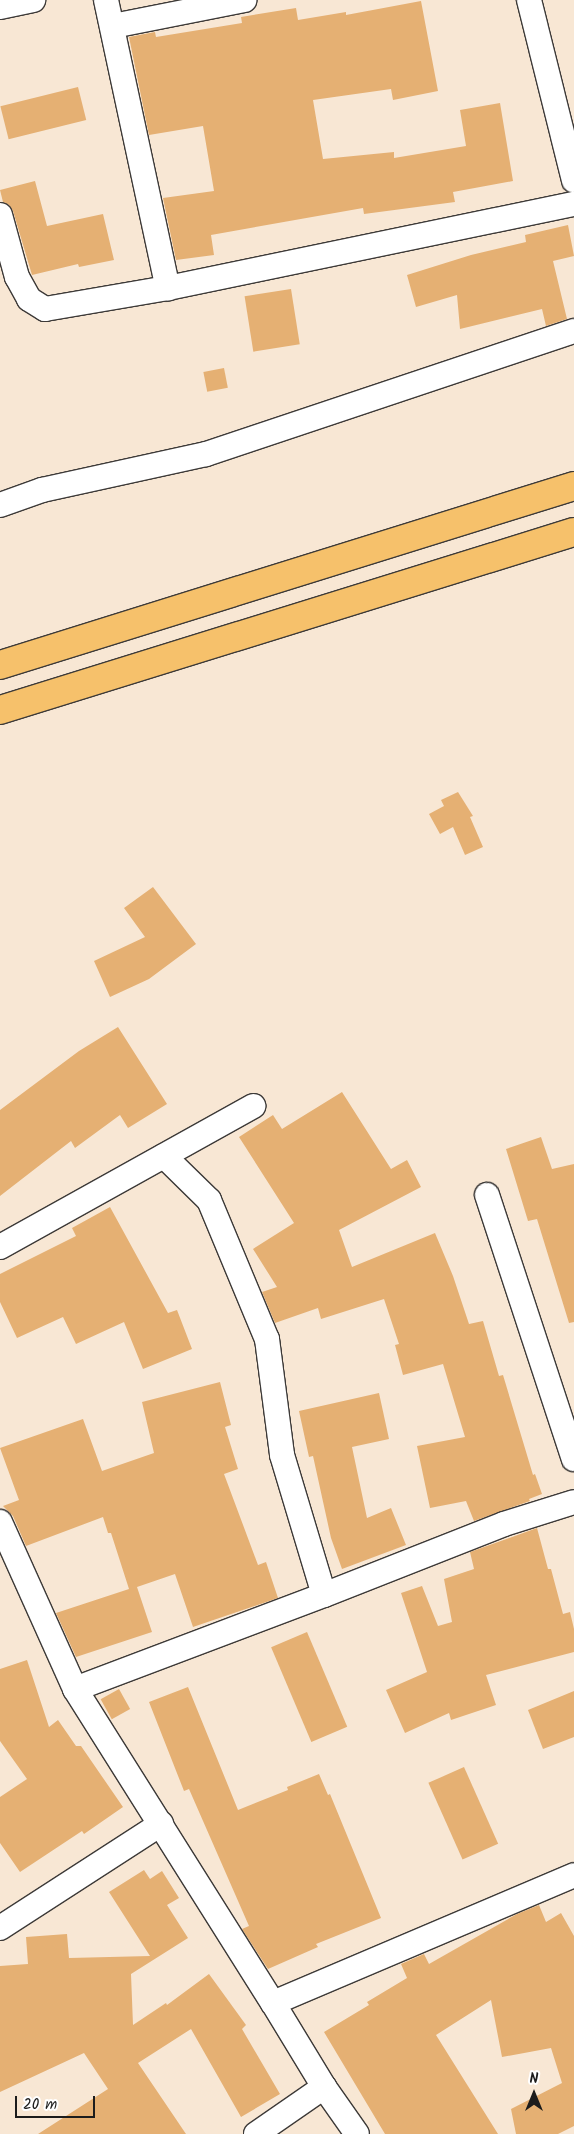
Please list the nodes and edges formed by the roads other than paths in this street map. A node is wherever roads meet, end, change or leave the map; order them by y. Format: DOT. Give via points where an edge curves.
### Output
graph roads {
  1 [pos="33,0"];
  2 [pos="106,0"];
  3 [pos="244,0"];
  4 [pos="530,0"];
  5 [pos="0,7"];
  6 [pos="113,26"];
  7 [pos="574,180"];
  8 [pos="574,204"];
  9 [pos="0,215"];
  10 [pos="168,288"];
  11 [pos="574,331"];
  12 [pos="574,486"];
  13 [pos="0,505"];
  14 [pos="574,532"];
  15 [pos="0,665"];
  16 [pos="0,710"];
  17 [pos="253,1106"];
  18 [pos="164,1156"];
  19 [pos="487,1195"];
  20 [pos="0,1247"];
  21 [pos="574,1459"];
  22 [pos="574,1502"];
  23 [pos="0,1522"];
  24 [pos="324,1595"];
  25 [pos="75,1689"];
  26 [pos="161,1824"];
  27 [pos="574,1875"];
  28 [pos="0,1928"];
  29 [pos="273,2003"];
  30 [pos="324,2087"];
  31 [pos="256,2134"];
  32 [pos="357,2134"];
  1 -- 5 [label="street"];
  2 -- 6 [label="street"];
  3 -- 6 [label="street"];
  4 -- 7 [label="street"];
  6 -- 10 [label="street"];
  8 -- 10 [label="street"];
  9 -- 10 [label="street" via="17,277 29,299 45,309"];
  11 -- 13 [label="street" via="206,454 42,490"];
  12 -- 15 [label="highway"];
  14 -- 16 [label="highway"];
  17 -- 18 [label="street"];
  18 -- 20 [label="street"];
  18 -- 24 [label="street" via="209,1200 267,1339 282,1455"];
  19 -- 21 [label="street"];
  22 -- 24 [label="street" via="504,1524"];
  23 -- 25 [label="street"];
  24 -- 25 [label="street"];
  25 -- 26 [label="street"];
  26 -- 28 [label="street"];
  26 -- 29 [label="street"];
  27 -- 29 [label="street"];
  29 -- 30 [label="street"];
  30 -- 31 [label="street"];
  30 -- 32 [label="street"];
}
